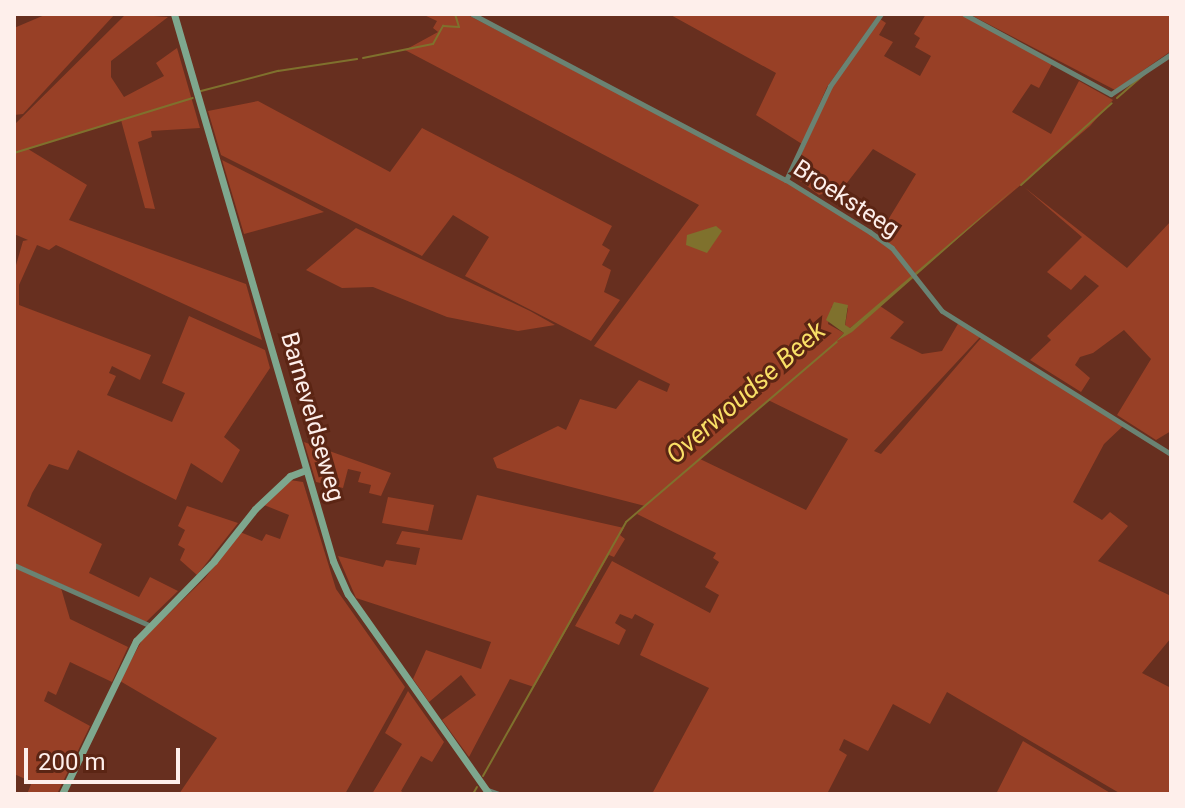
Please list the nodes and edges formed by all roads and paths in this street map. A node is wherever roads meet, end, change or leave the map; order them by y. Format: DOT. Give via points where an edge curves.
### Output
graph roads {
  1 [pos="174,14"];
  2 [pos="472,14"];
  3 [pos="881,14"];
  4 [pos="964,14"];
  5 [pos="1171,54"];
  6 [pos="786,180"];
  7 [pos="1171,454"];
  8 [pos="306,470"];
  9 [pos="14,565"];
  10 [pos="149,625"];
  11 [pos="487,791"];
  12 [pos="62,794"];
  13 [pos="499,794"];
  1 -- 8 [label="main road, Barneveldseweg"];
  2 -- 6 [label="street, Broeksteeg"];
  3 -- 6 [label="street" via="830,86"];
  4 -- 5 [label="street" via="1111,94"];
  6 -- 7 [label="street, Broeksteeg" via="884,241 942,311"];
  8 -- 10 [label="main road" via="290,476 255,509 197,579"];
  8 -- 11 [label="main road, Barneveldseweg" via="348,594"];
  9 -- 10 [label="street"];
  10 -- 12 [label="main road"];
  11 -- 13 [label="street"];
}
